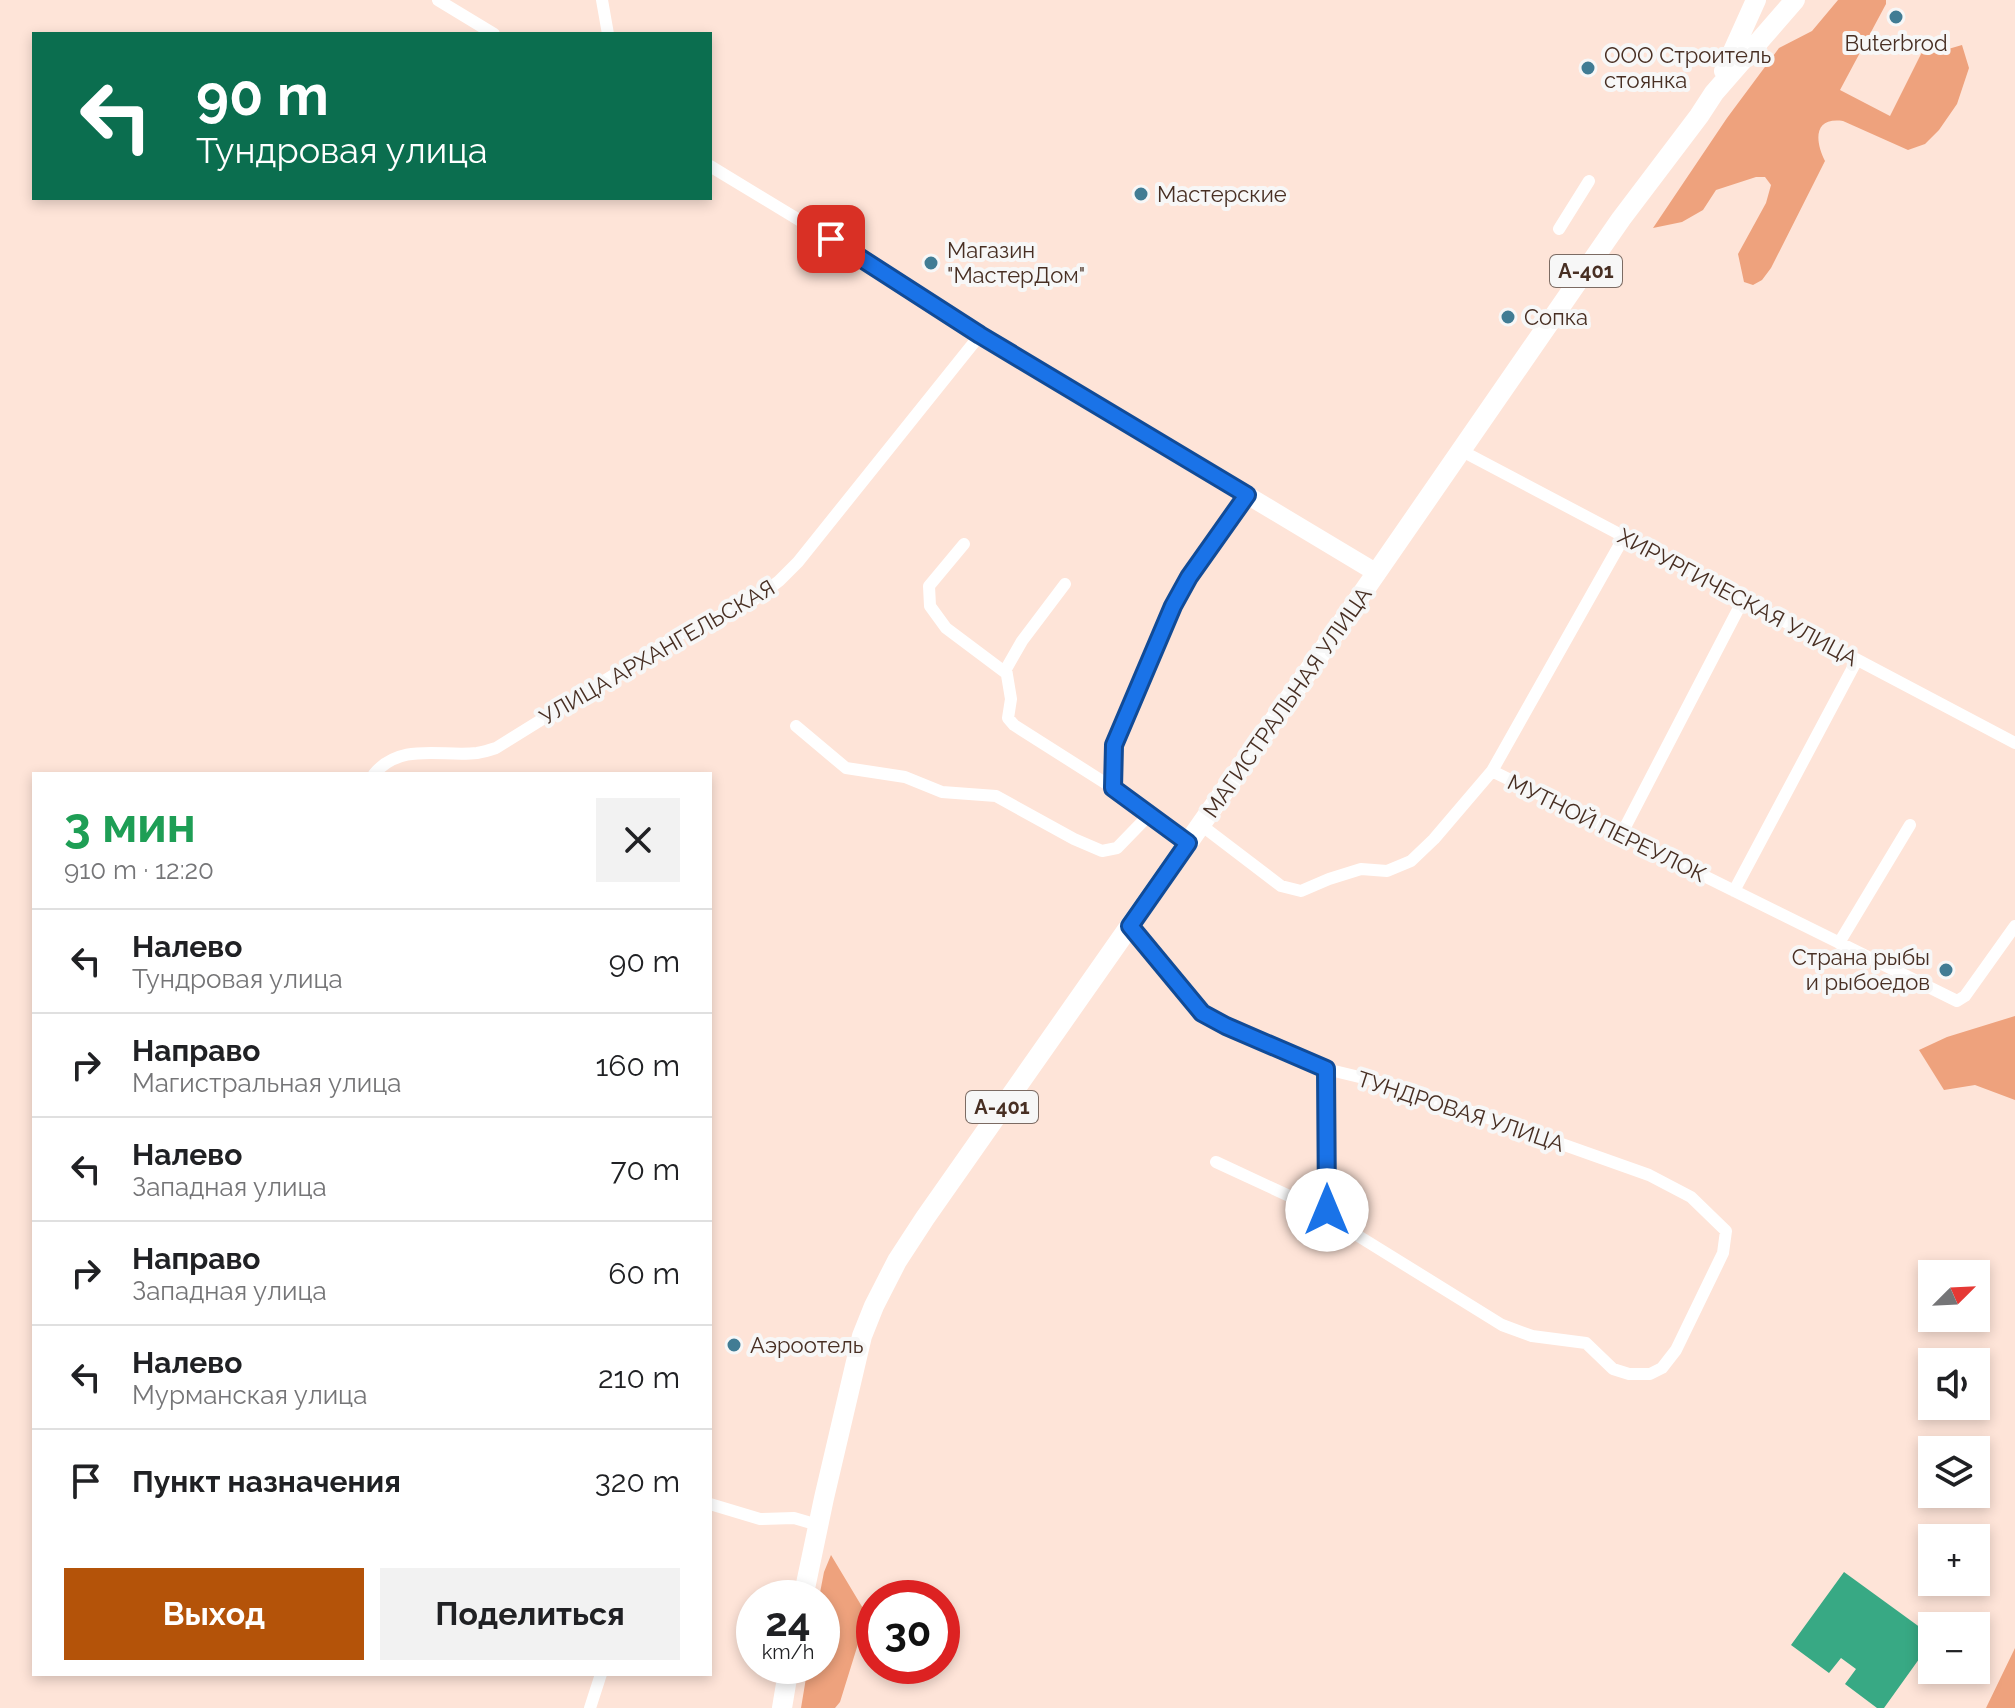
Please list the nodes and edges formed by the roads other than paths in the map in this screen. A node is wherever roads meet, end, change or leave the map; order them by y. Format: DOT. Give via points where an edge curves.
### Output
graph roads {
  1 [pos="438,0"];
  2 [pos="602,0"];
  3 [pos="1756,0"];
  4 [pos="1795,0"];
  5 [pos="491,32"];
  6 [pos="608,32"];
  7 [pos="1714,93"];
  8 [pos="712,167"];
  9 [pos="1589,181"];
  10 [pos="1559,229"];
  11 [pos="980,335"];
  12 [pos="1462,451"];
  13 [pos="1247,495"];
  14 [pos="1624,537"];
  15 [pos="964,544"];
  16 [pos="1377,573"];
  17 [pos="1065,584"];
  18 [pos="1743,600"];
  19 [pos="1857,660"];
  20 [pos="1006,673"];
  21 [pos="796,726"];
  22 [pos="2015,743"];
  23 [pos="1492,771"];
  24 [pos="376,772"];
  25 [pos="1113,788"];
  26 [pos="1149,815"];
  27 [pos="1201,825"];
  28 [pos="1910,825"];
  29 [pos="1621,835"];
  30 [pos="1188,843"];
  31 [pos="1734,891"];
  32 [pos="1130,926"];
  33 [pos="2015,926"];
  34 [pos="1839,943"];
  35 [pos="1326,1069"];
  36 [pos="1216,1162"];
  37 [pos="1327,1210"];
  38 [pos="712,1505"];
  39 [pos="818,1525"];
  40 [pos="807,1580"];
  41 [pos="600,1676"];
  42 [pos="786,1684"];
  43 [pos="590,1708"];
  44 [pos="782,1708"];
  1 -- 5 [label="street"];
  2 -- 6 [label="street"];
  3 -- 7 [label="main road, МАГИСТРАЛЬНАЯ УЛИЦА / А-401"];
  4 -- 7 [label="main road, МАГИСТРАЛЬНАЯ УЛИЦА / А-401"];
  7 -- 12 [label="main road, МАГИСТРАЛЬНАЯ УЛИЦА / А-401"];
  8 -- 11 [label="street"];
  9 -- 10 [label="street"];
  11 -- 13 [label="street"];
  11 -- 24 [label="street, УЛИЦА АРХАНГЕЛЬСКАЯ" via="798,562 754,600 678,635 496,748 413,753 391,759"];
  12 -- 14 [label="street, ХИРУРГИЧЕСКАЯ УЛИЦА"];
  12 -- 16 [label="main road, МАГИСТРАЛЬНАЯ УЛИЦА / А-401"];
  13 -- 16 [label="street"];
  13 -- 25 [label="street" via="1173,606 1114,745"];
  14 -- 18 [label="street, ХИРУРГИЧЕСКАЯ УЛИЦА"];
  14 -- 23 [label="street"];
  15 -- 20 [label="street" via="929,586 930,606 946,628"];
  16 -- 27 [label="main road, МАГИСТРАЛЬНАЯ УЛИЦА / А-401"];
  17 -- 20 [label="street" via="1022,641"];
  18 -- 19 [label="street, ХИРУРГИЧЕСКАЯ УЛИЦА"];
  18 -- 29 [label="street"];
  19 -- 22 [label="street, ХИРУРГИЧЕСКАЯ УЛИЦА"];
  19 -- 31 [label="street"];
  20 -- 25 [label="street" via="1008,718 1014,725"];
  21 -- 26 [label="street" via="846,768 905,777 942,792 996,796 1102,851 1117,848"];
  23 -- 27 [label="street, МУТНОЙ ПЕРЕУЛОК" via="1411,861 1387,871 1361,869 1301,891 1281,886"];
  23 -- 29 [label="street, МУТНОЙ ПЕРЕУЛОК"];
  25 -- 26 [label="street"];
  26 -- 30 [label="street"];
  27 -- 30 [label="main road, МАГИСТРАЛЬНАЯ УЛИЦА / А-401"];
  28 -- 34 [label="street"];
  29 -- 31 [label="street, МУТНОЙ ПЕРЕУЛОК"];
  30 -- 32 [label="main road, МАГИСТРАЛЬНАЯ УЛИЦА / А-401"];
  31 -- 34 [label="street, МУТНОЙ ПЕРЕУЛОК"];
  32 -- 35 [label="street, ТУНДРОВАЯ УЛИЦА" via="1202,1013"];
  32 -- 39 [label="main road, МАГИСТРАЛЬНАЯ УЛИЦА / А-401" via="890,1275 862,1336"];
  33 -- 34 [label="street, МУТНОЙ ПЕРЕУЛОК" via="1957,1001"];
  35 -- 37 [label="street"];
  35 -- 37 [label="street, ТУНДРОВАЯ УЛИЦА" via="1401,1087 1649,1175 1691,1197 1726,1231 1723,1253 1676,1350 1662,1368 1629,1374 1613,1369 1586,1343 1532,1336 1502,1325 1339,1224"];
  36 -- 37 [label="street"];
  38 -- 39 [label="street" via="760,1519 794,1518"];
  39 -- 40 [label="main road, МАГИСТРАЛЬНАЯ УЛИЦА / А-401"];
  41 -- 43 [label="street"];
  42 -- 44 [label="main road"];
}
